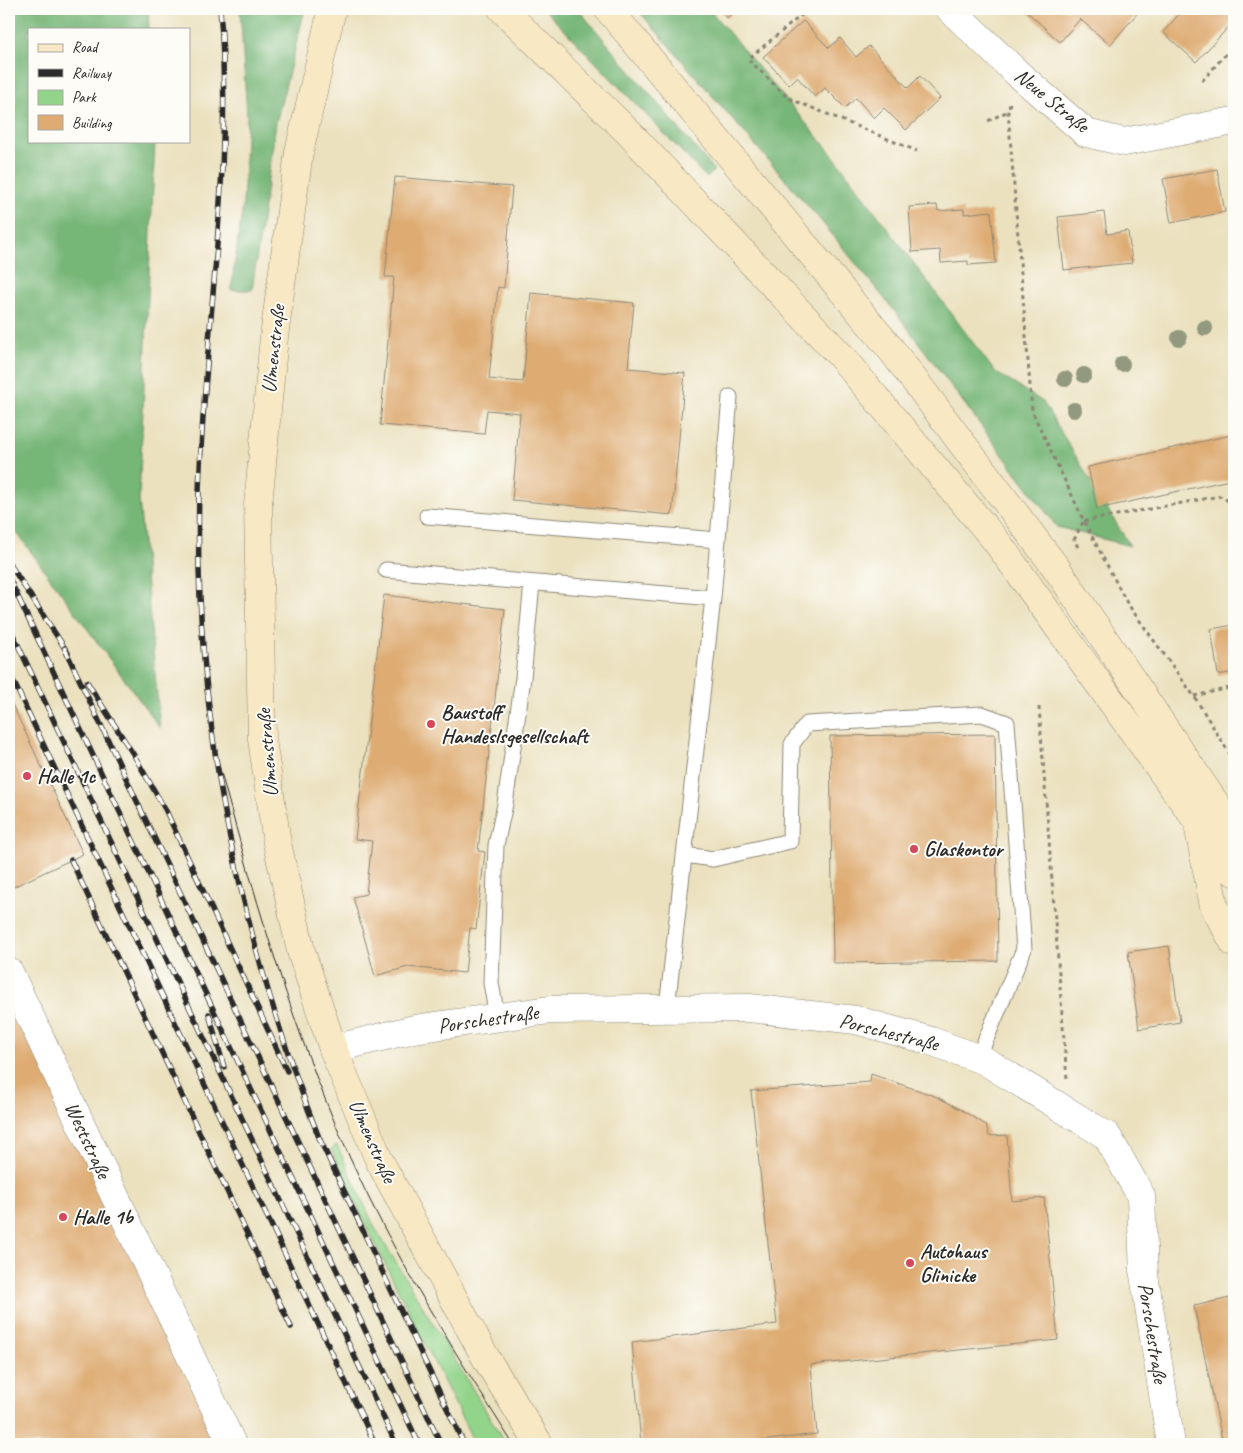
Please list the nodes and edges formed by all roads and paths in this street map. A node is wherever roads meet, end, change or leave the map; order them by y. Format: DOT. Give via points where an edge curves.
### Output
graph roads {
  1 [pos="332,9"];
  2 [pos="502,9"];
  3 [pos="608,9"];
  4 [pos="809,9"];
  5 [pos="965,14"];
  6 [pos="1234,45"];
  7 [pos="1016,72"];
  8 [pos="1202,81"];
  9 [pos="1008,111"];
  10 [pos="988,121"];
  11 [pos="1234,121"];
  12 [pos="917,150"];
  13 [pos="730,397"];
  14 [pos="1234,504"];
  15 [pos="426,516"];
  16 [pos="1084,521"];
  17 [pos="718,540"];
  18 [pos="386,570"];
  19 [pos="532,583"];
  20 [pos="713,598"];
  21 [pos="1139,622"];
  22 [pos="1133,627"];
  23 [pos="1234,687"];
  24 [pos="1194,696"];
  25 [pos="1039,707"];
  26 [pos="1234,761"];
  27 [pos="1198,821"];
  28 [pos="1234,831"];
  29 [pos="685,855"];
  30 [pos="1234,872"];
  31 [pos="1234,943"];
  32 [pos="9,972"];
  33 [pos="667,1008"];
  34 [pos="497,1017"];
  35 [pos="333,1049"];
  36 [pos="978,1058"];
  37 [pos="1069,1111"];
  38 [pos="232,1444"];
  39 [pos="539,1444"];
  40 [pos="1171,1444"];
  1 -- 35 [label="main road, Ulmenstraße" via="299,152 274,337 258,505 262,739 271,805 301,951"];
  2 -- 27 [label="main road" via="629,134 840,354 997,542"];
  3 -- 28 [label="main road" via="902,363 1057,569"];
  4 -- 12 [label="path" via="748,59 788,98"];
  5 -- 7 [label="street, Neue Straße"];
  6 -- 8 [label="path"];
  7 -- 9 [label="path"];
  7 -- 11 [label="street, Neue Straße" via="1086,133 1124,142"];
  9 -- 10 [label="path"];
  9 -- 16 [label="path" via="1032,411"];
  13 -- 17 [label="lane"];
  14 -- 16 [label="path" via="1220,496"];
  15 -- 17 [label="lane"];
  16 -- 21 [label="path"];
  17 -- 20 [label="lane"];
  18 -- 19 [label="lane"];
  19 -- 20 [label="lane"];
  19 -- 34 [label="lane" via="523,678 496,846 491,984"];
  20 -- 29 [label="lane"];
  21 -- 22 [label="path"];
  21 -- 24 [label="path"];
  23 -- 24 [label="path"];
  24 -- 26 [label="path"];
  25 -- 37 [label="path"];
  27 -- 30 [label="main road"];
  27 -- 31 [label="main road" via="1214,906"];
  29 -- 33 [label="lane"];
  29 -- 36 [label="lane" via="713,859 790,841 792,744 807,724 982,714 1007,723 1024,949"];
  32 -- 38 [label="street, Weststraße"];
  33 -- 34 [label="street, Porschestraße" via="550,1010"];
  33 -- 36 [label="street, Porschestraße" via="749,1008 856,1020"];
  34 -- 35 [label="street, Porschestraße" via="414,1029"];
  35 -- 39 [label="main road, Ulmenstraße" via="380,1162 482,1351"];
  36 -- 37 [label="street, Porschestraße"];
  37 -- 40 [label="street, Porschestraße" via="1107,1136 1141,1196 1144,1275"];
}
